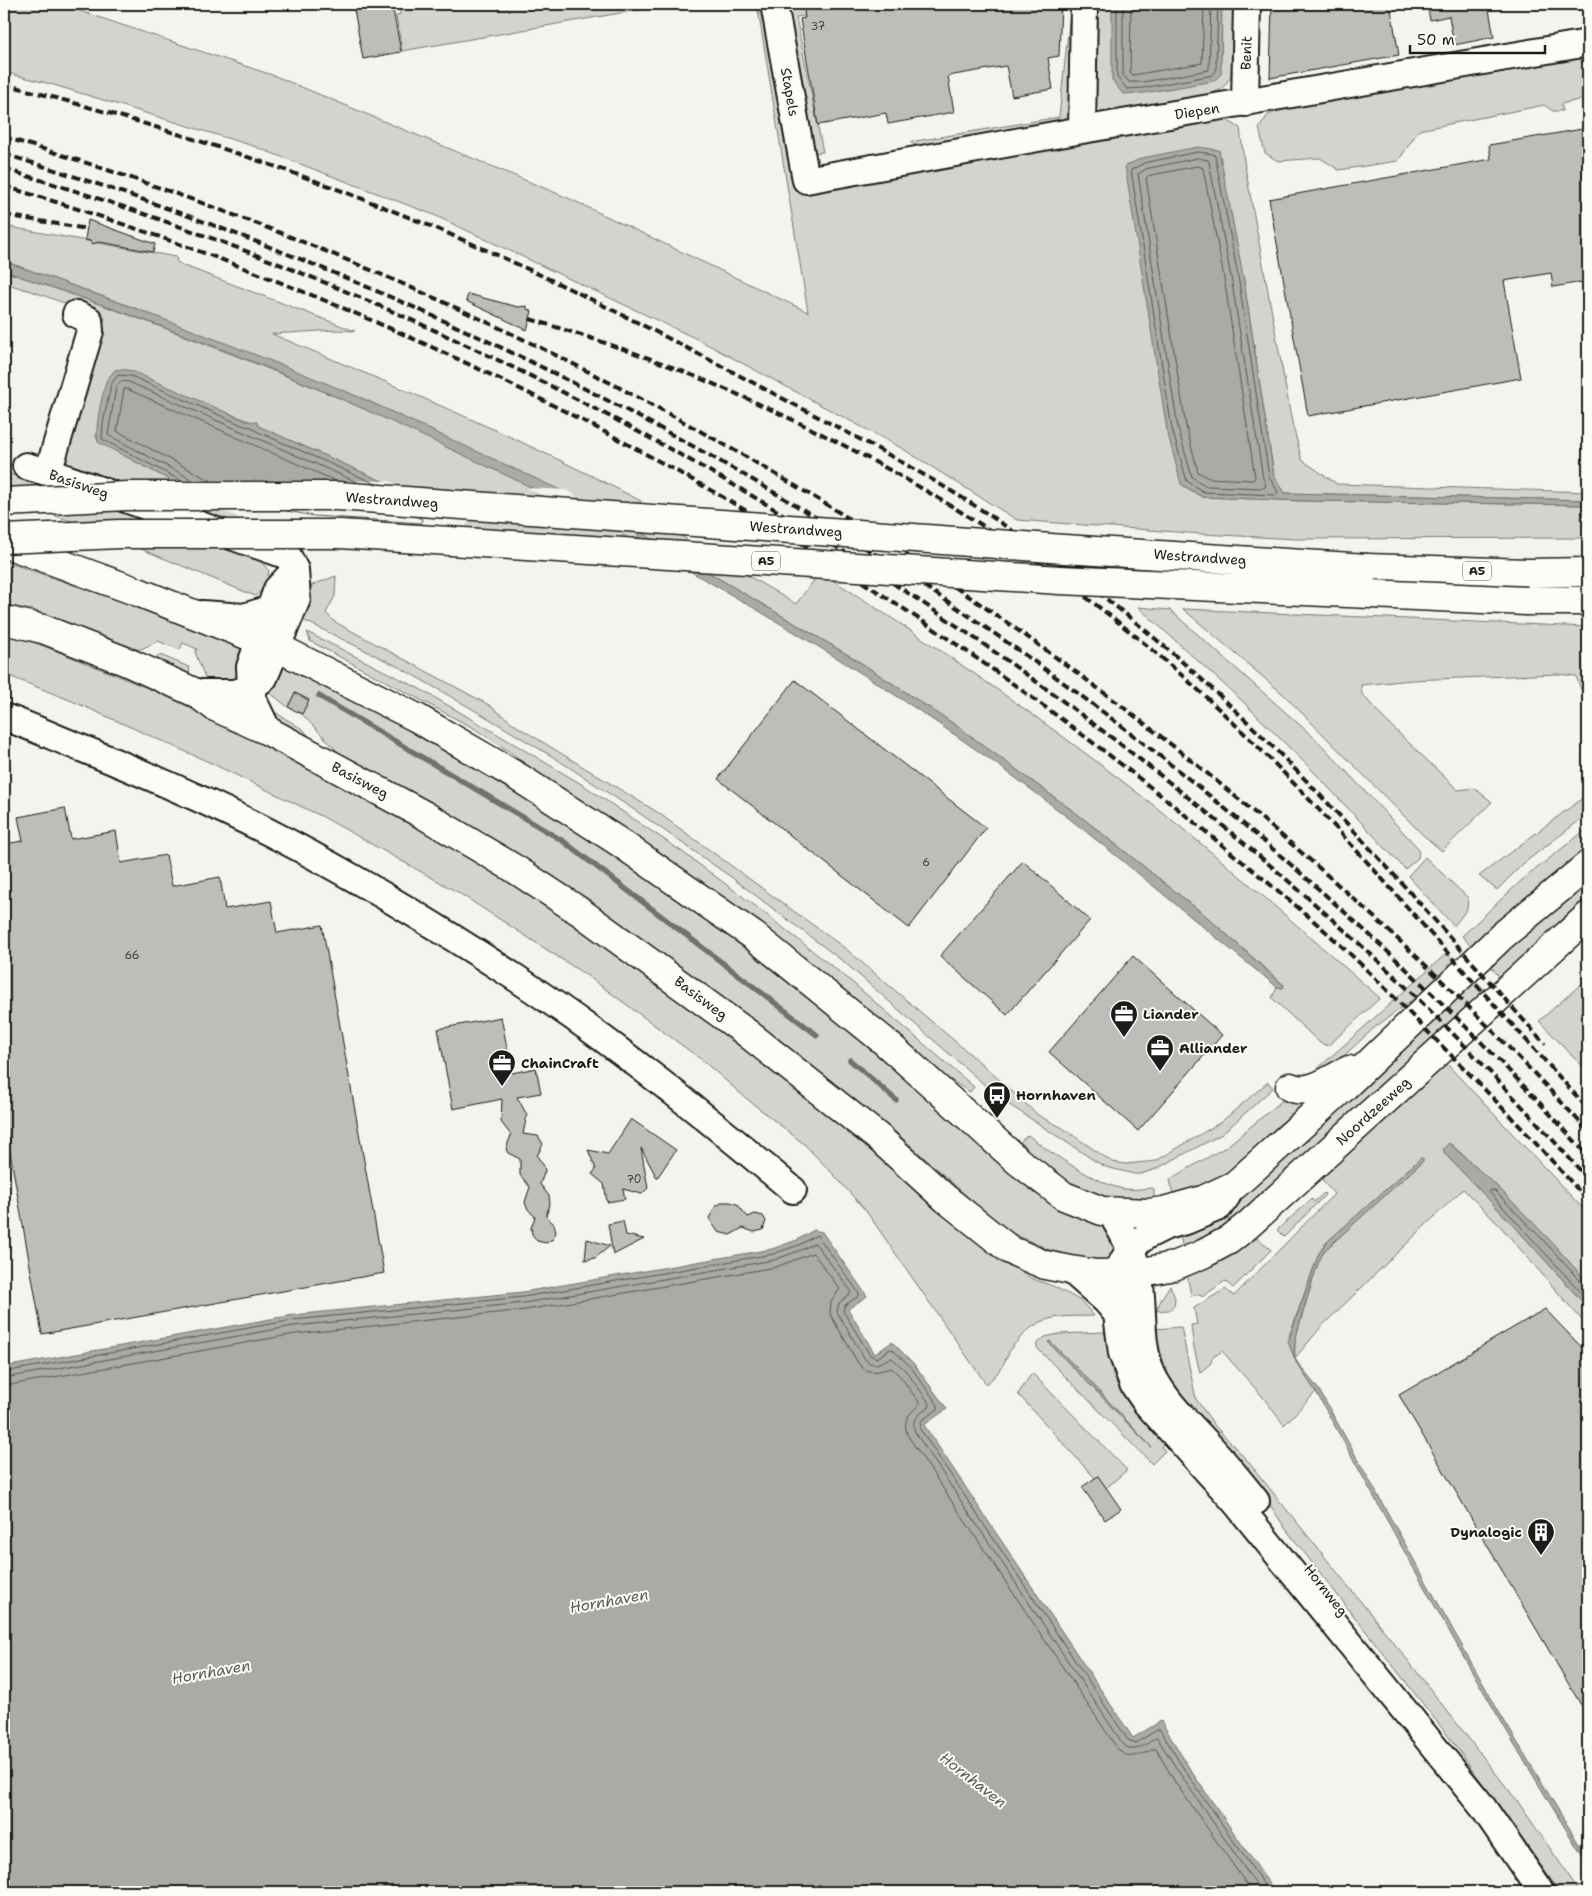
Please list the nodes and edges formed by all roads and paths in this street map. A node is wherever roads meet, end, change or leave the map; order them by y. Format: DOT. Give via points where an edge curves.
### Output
graph roads {
  1 [pos="774,4"];
  2 [pos="1084,4"];
  3 [pos="1247,4"];
  4 [pos="1588,43"];
  5 [pos="1245,103"];
  6 [pos="1082,130"];
  7 [pos="806,180"];
  8 [pos="76,314"];
  9 [pos="4,502"];
  10 [pos="4,539"];
  11 [pos="4,543"];
  12 [pos="295,570"];
  13 [pos="1588,572"];
  14 [pos="1588,601"];
  15 [pos="270,609"];
  16 [pos="193,614"];
  17 [pos="4,620"];
  18 [pos="268,644"];
  19 [pos="251,688"];
  20 [pos="196,693"];
  21 [pos="4,717"];
  22 [pos="268,731"];
  23 [pos="1588,865"];
  24 [pos="1588,916"];
  25 [pos="1369,1063"];
  26 [pos="1290,1087"];
  27 [pos="1234,1185"];
  28 [pos="793,1190"];
  29 [pos="1111,1213"];
  30 [pos="1128,1265"];
  31 [pos="1071,1270"];
  32 [pos="1117,1314"];
  33 [pos="1541,1892"];
  34 [pos="1556,1892"];
  1 -- 7 [label="street, Stapels"];
  2 -- 6 [label="street"];
  3 -- 5 [label="street, Benit"];
  4 -- 5 [label="street, Diepen"];
  5 -- 6 [label="street, Diepen"];
  6 -- 7 [label="street, Diepen"];
  8 -- 12 [label="street, Basisweg" via="89,320 90,331 37,470 288,556"];
  9 -- 13 [label="main road, Westrandweg / A5, bridge" via="127,496 338,496 1347,567"];
  10 -- 14 [label="main road, Westrandweg / A5, bridge" via="119,534 340,534 1060,580 1464,599"];
  11 -- 16 [label="main road"];
  12 -- 15 [label="street" via="277,589"];
  12 -- 18 [label="street" via="297,599"];
  15 -- 16 [label="street" via="244,617"];
  15 -- 18 [label="street"];
  16 -- 18 [label="main road"];
  17 -- 20 [label="main road, Basisweg" via="43,629"];
  18 -- 19 [label="street" via="264,678"];
  18 -- 29 [label="main road" via="418,718 619,842 754,936 884,1041 1049,1185 1064,1196"];
  19 -- 20 [label="street, Basisweg" via="235,693"];
  19 -- 22 [label="street"];
  20 -- 22 [label="main road, Basisweg" via="215,707"];
  21 -- 28 [label="street" via="159,782 283,840 434,926 518,979 628,1058"];
  22 -- 31 [label="main road, Basisweg" via="424,815 579,910 811,1082 1010,1250 1045,1265"];
  23 -- 25 [label="main road" via="1502,936"];
  24 -- 30 [label="main road, Noordzeeweg" via="1239,1232 1203,1254 1174,1266"];
  25 -- 26 [label="main road" via="1309,1090"];
  25 -- 27 [label="main road"];
  27 -- 29 [label="main road" via="1182,1207 1149,1213"];
  27 -- 30 [label="street" via="1219,1207 1146,1236"];
  29 -- 30 [label="street"];
  30 -- 31 [label="main road, Basisweg"];
  30 -- 32 [label="street, Hornweg"];
  30 -- 34 [label="street, Hornweg" via="1150,1366 1159,1386 1258,1503 1450,1745"];
  31 -- 32 [label="street" via="1106,1300"];
  32 -- 33 [label="street, Hornweg" via="1127,1370 1146,1403 1236,1503 1482,1806"];
}
